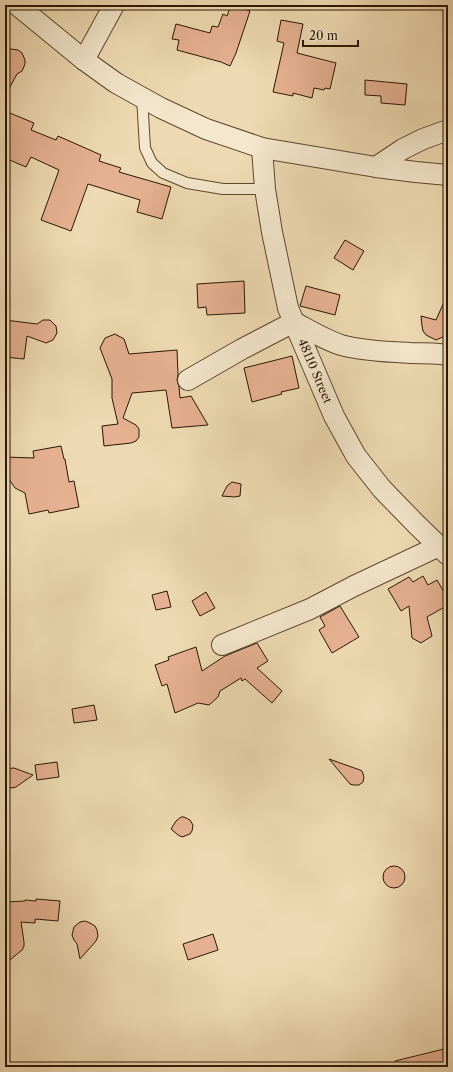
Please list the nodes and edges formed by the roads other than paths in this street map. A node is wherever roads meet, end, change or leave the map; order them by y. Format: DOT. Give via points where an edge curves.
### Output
graph roads {
  1 [pos="17,5"];
  2 [pos="114,5"];
  3 [pos="84,60"];
  4 [pos="142,97"];
  5 [pos="448,130"];
  6 [pos="262,148"];
  7 [pos="376,167"];
  8 [pos="448,175"];
  9 [pos="265,189"];
  10 [pos="294,322"];
  11 [pos="448,355"];
  12 [pos="188,380"];
  13 [pos="443,551"];
  14 [pos="222,645"];
  1 -- 3 [label="street"];
  2 -- 3 [label="street"];
  3 -- 4 [label="street" via="116,83"];
  4 -- 6 [label="street" via="206,129"];
  4 -- 9 [label="lane" via="145,148 152,163 163,173 201,186"];
  5 -- 7 [label="street" via="403,149"];
  6 -- 7 [label="street"];
  6 -- 9 [label="street, 48110 Street"];
  7 -- 8 [label="street"];
  9 -- 10 [label="street, 48110 Street" via="288,308"];
  10 -- 11 [label="street" via="341,345"];
  10 -- 12 [label="street"];
  10 -- 13 [label="street, 48110 Street" via="334,416 356,456 382,489"];
  13 -- 14 [label="street" via="354,586 310,609"];
}
